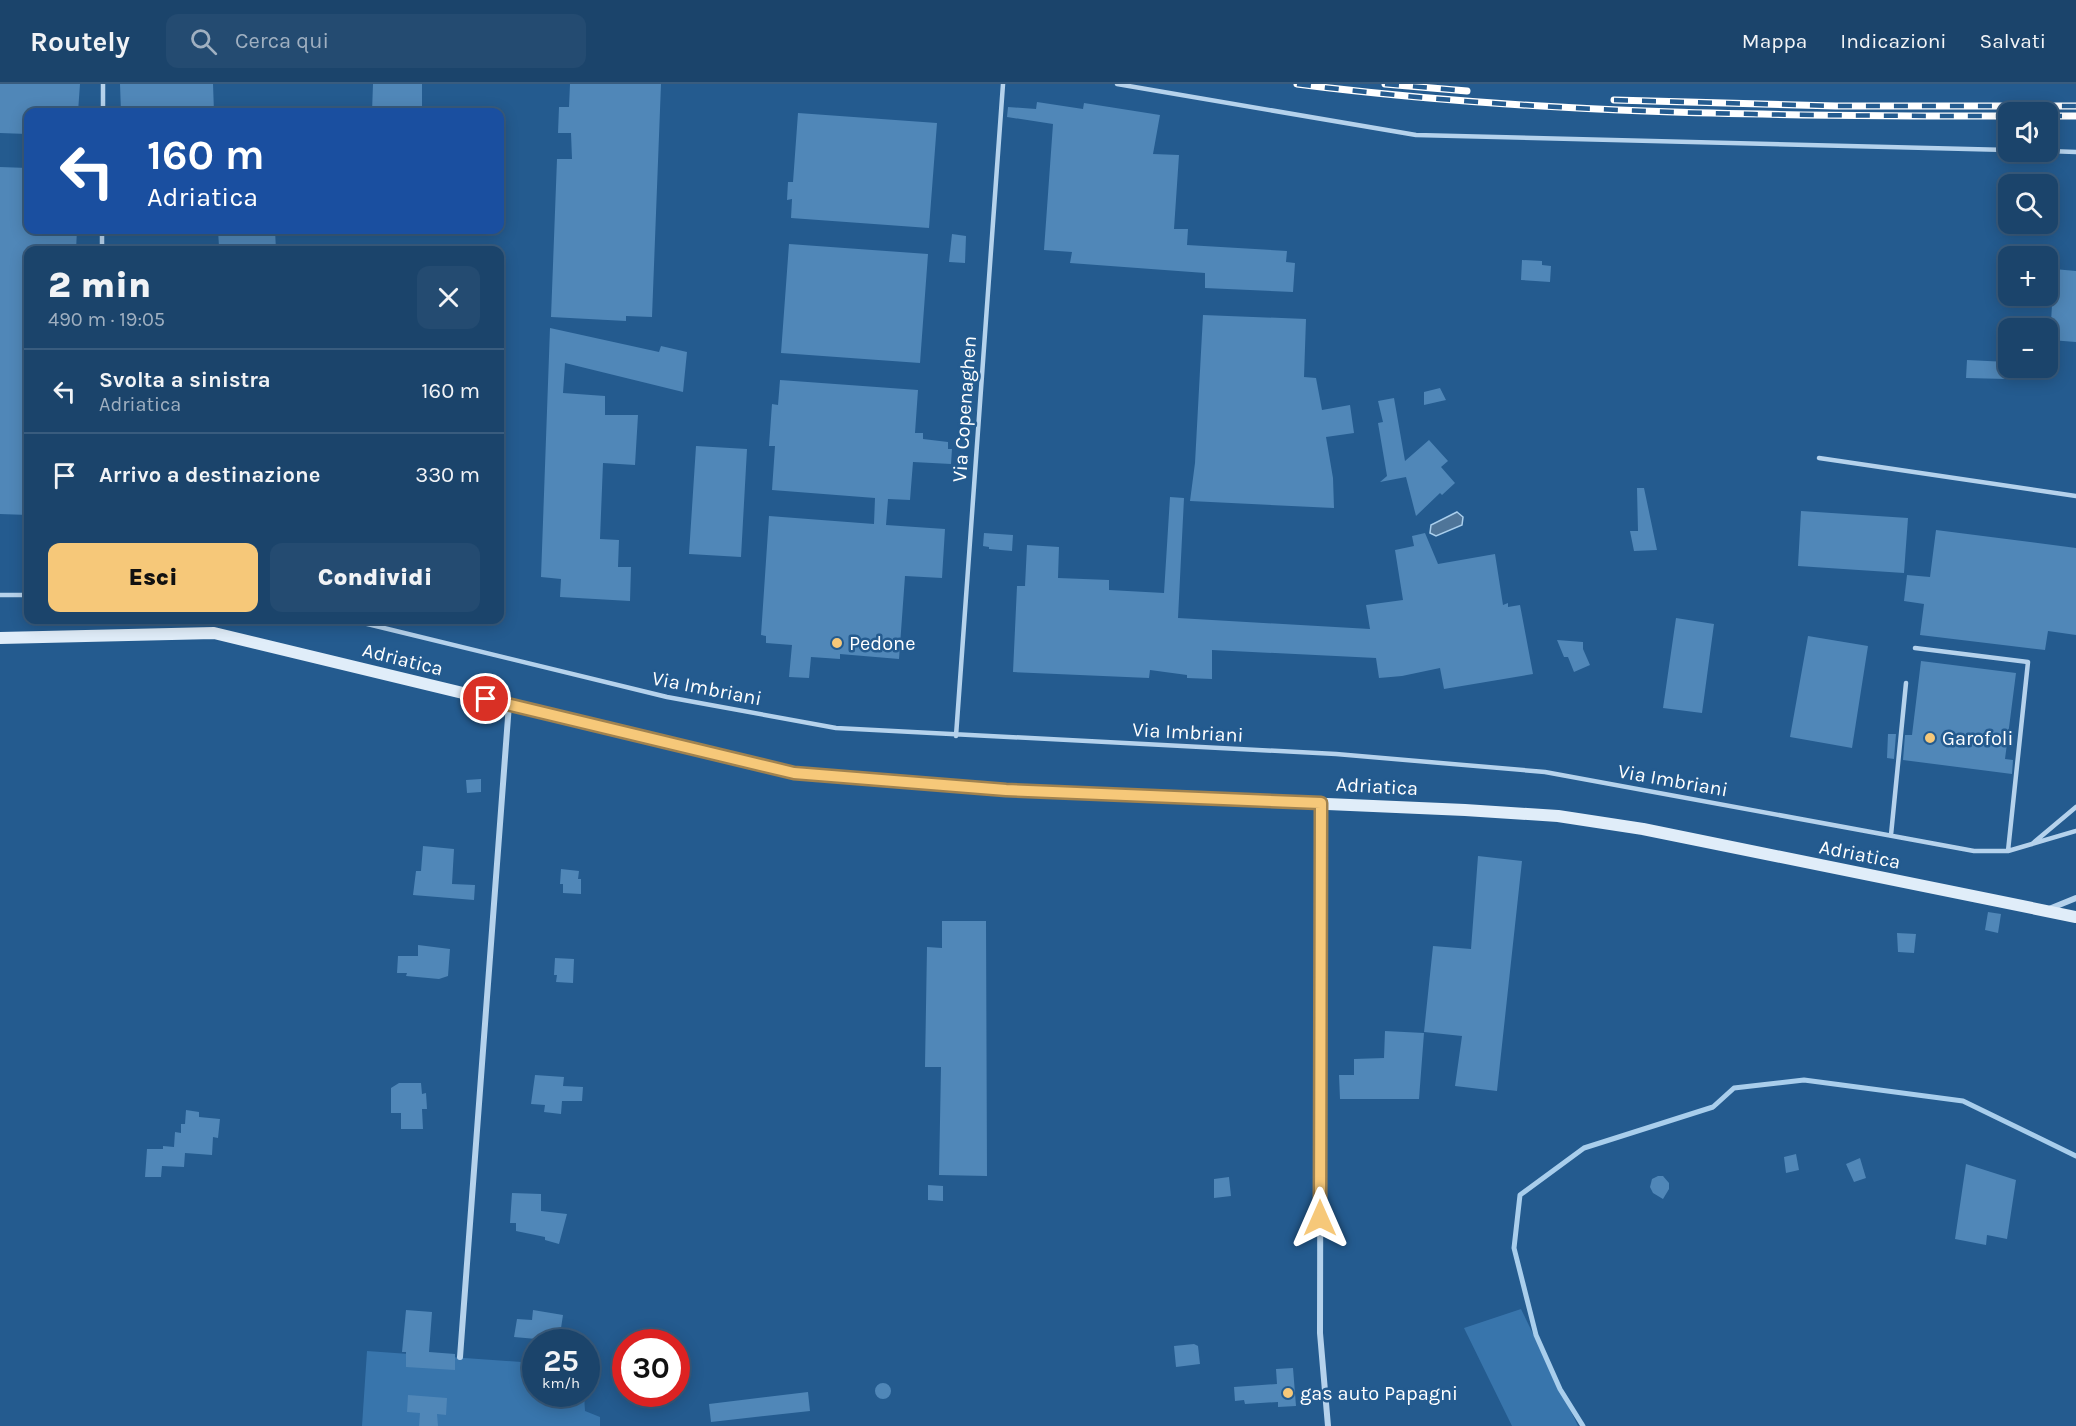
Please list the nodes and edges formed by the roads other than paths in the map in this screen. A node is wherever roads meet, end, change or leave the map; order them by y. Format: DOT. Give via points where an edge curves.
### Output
graph roads {
  1 [pos="103,84"];
  2 [pos="1002,84"];
  3 [pos="1117,84"];
  4 [pos="103,108"];
  5 [pos="1998,150"];
  6 [pos="2058,151"];
  7 [pos="2076,152"];
  8 [pos="1819,458"];
  9 [pos="2076,496"];
  10 [pos="0,595"];
  11 [pos="24,595"];
  12 [pos="368,624"];
  13 [pos="0,638"];
  14 [pos="1914,648"];
  15 [pos="1906,683"];
  16 [pos="509,704"];
  17 [pos="956,736"];
  18 [pos="1321,803"];
  19 [pos="2076,807"];
  20 [pos="2076,831"];
  21 [pos="1891,835"];
  22 [pos="2028,847"];
  23 [pos="2008,851"];
  24 [pos="2076,898"];
  25 [pos="2045,910"];
  26 [pos="2076,916"];
  27 [pos="460,1358"];
  28 [pos="1328,1426"];
  1 -- 4 [label="lane"];
  2 -- 17 [label="lane, Via Copenaghen"];
  3 -- 5 [label="lane" via="1416,135"];
  6 -- 7 [label="lane"];
  8 -- 9 [label="lane"];
  10 -- 11 [label="lane"];
  12 -- 17 [label="lane, Via Imbriani" via="678,699 836,729"];
  13 -- 16 [label="main road, Adriatica" via="214,633"];
  14 -- 23 [label="lane" via="2028,662"];
  15 -- 21 [label="lane"];
  16 -- 18 [label="main road, Adriatica" via="794,773 1006,790"];
  16 -- 27 [label="street"];
  17 -- 21 [label="lane, Via Imbriani" via="1336,754 1545,772"];
  18 -- 25 [label="main road, Adriatica" via="1558,816 1643,829"];
  18 -- 28 [label="street" via="1320,1333"];
  19 -- 22 [label="lane"];
  20 -- 22 [label="lane, Via Imbriani"];
  21 -- 23 [label="lane, Via Imbriani" via="1974,851"];
  22 -- 23 [label="lane, Via Imbriani"];
  24 -- 25 [label="street"];
  25 -- 26 [label="main road, Adriatica"];
}
